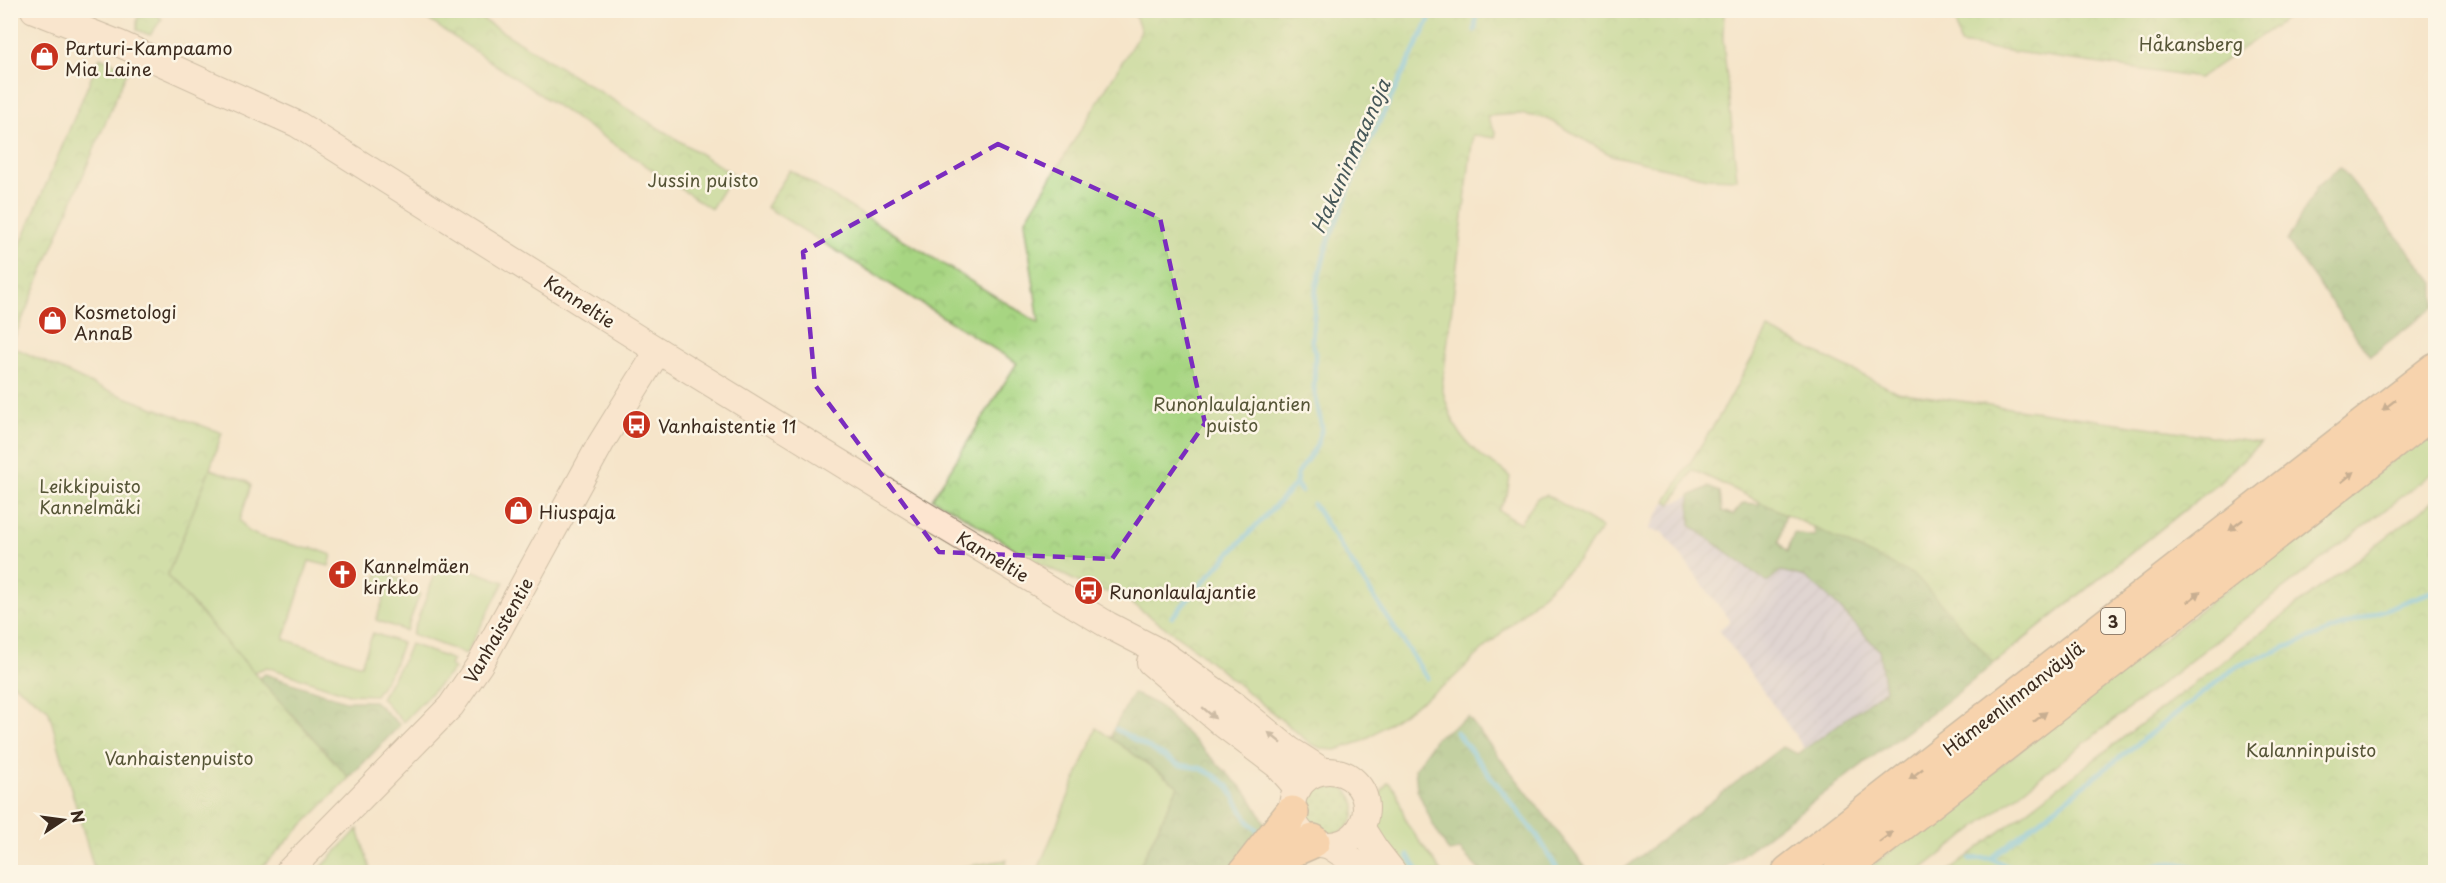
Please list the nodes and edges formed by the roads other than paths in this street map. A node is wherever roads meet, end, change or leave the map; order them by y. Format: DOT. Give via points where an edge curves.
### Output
graph roads {
  1 [pos="34,10"];
  2 [pos="658,351"];
  3 [pos="2436,369"];
  4 [pos="2436,409"];
  5 [pos="1108,625"];
  6 [pos="1323,771"];
  7 [pos="1295,801"];
  8 [pos="1361,826"];
  9 [pos="1320,843"];
  10 [pos="288,873"];
  11 [pos="1246,873"];
  12 [pos="1260,873"];
  13 [pos="1366,873"];
  14 [pos="1393,873"];
  15 [pos="1789,873"];
  16 [pos="1840,873"];
  1 -- 2 [label="main road, Kanneltie" via="120,44 297,124"];
  2 -- 5 [label="main road, Kanneltie"];
  2 -- 10 [label="main road, Vanhaistentie" via="466,685 451,706"];
  3 -- 15 [label="highway, Hämeenlinnanväylä / 3, one-way"];
  16 -- 4 [label="highway, Hämeenlinnanväylä / 3, one-way"];
  6 -- 5 [label="main road, Kanneltie, one-way" via="1176,661"];
  5 -- 7 [label="main road, Kanneltie, one-way" via="1224,725 1277,765"];
  6 -- 7 [label="main road" via="1309,777"];
  6 -- 8 [label="main road" via="1341,773 1361,789 1366,805"];
  7 -- 9 [label="main road" via="1299,830"];
  7 -- 11 [label="highway"];
  8 -- 9 [label="main road" via="1347,840"];
  8 -- 14 [label="main road"];
  9 -- 12 [label="highway" via="1286,853"];
  9 -- 13 [label="main road"];
}
